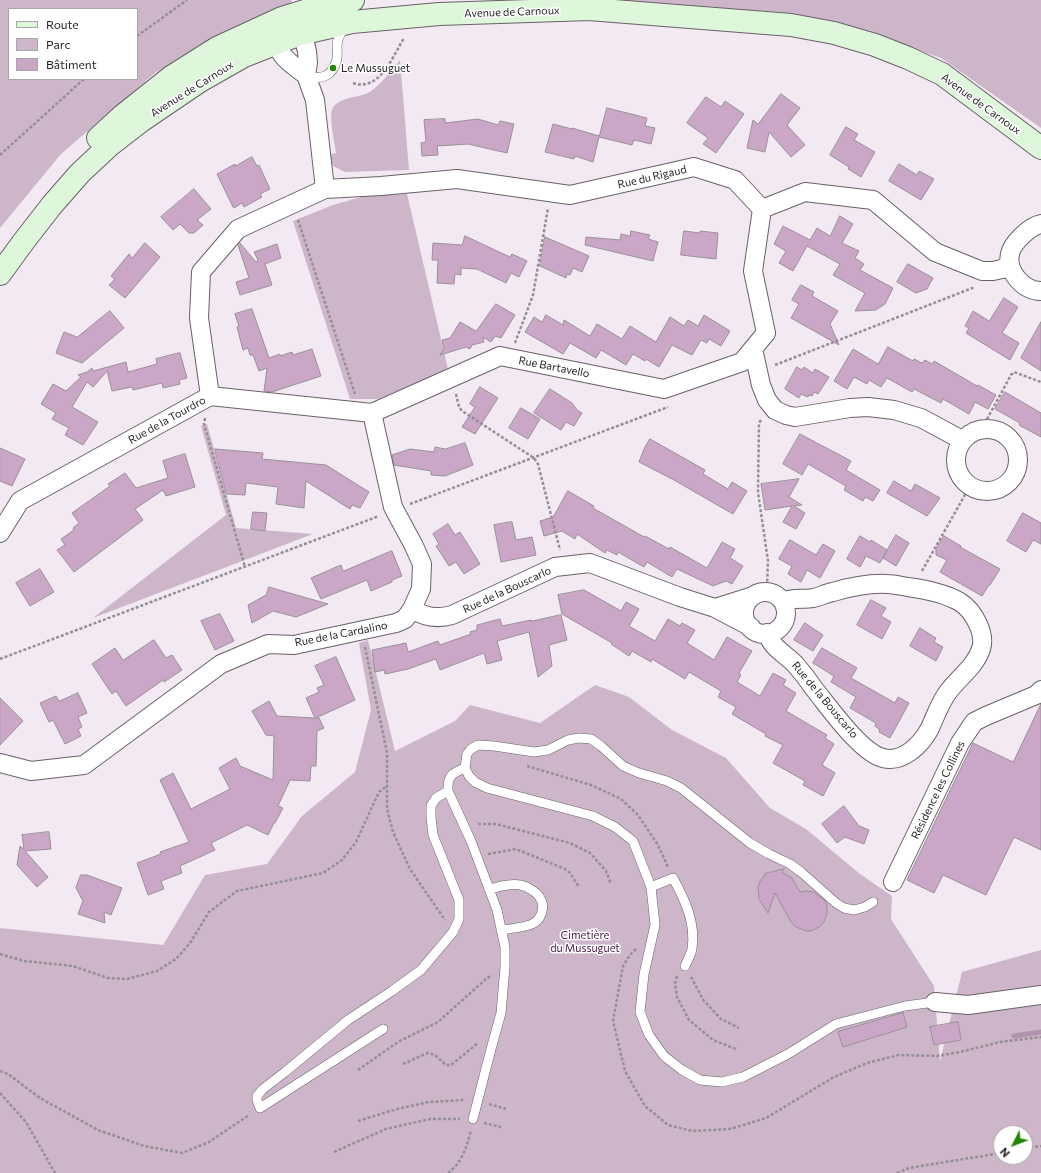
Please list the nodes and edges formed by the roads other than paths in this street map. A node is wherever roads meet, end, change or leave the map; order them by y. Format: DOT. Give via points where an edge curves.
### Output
graph roads {
  1 [pos="519,0"];
  2 [pos="340,1"];
  3 [pos="309,5"];
  4 [pos="590,9"];
  5 [pos="282,18"];
  6 [pos="352,22"];
  7 [pos="326,28"];
  8 [pos="300,34"];
  9 [pos="277,44"];
  10 [pos="306,75"];
  11 [pos="1041,148"];
  12 [pos="325,190"];
  13 [pos="762,209"];
  14 [pos="1041,224"];
  15 [pos="0,253"];
  16 [pos="1010,264"];
  17 [pos="0,274"];
  18 [pos="1041,291"];
  19 [pos="748,355"];
  20 [pos="210,396"];
  21 [pos="366,412"];
  22 [pos="962,440"];
  23 [pos="0,533"];
  24 [pos="760,594"];
  25 [pos="783,602"];
  26 [pos="715,608"];
  27 [pos="412,610"];
  28 [pos="759,630"];
  29 [pos="1041,690"];
  30 [pos="0,763"];
  31 [pos="465,768"];
  32 [pos="448,791"];
  33 [pos="893,882"];
  34 [pos="651,887"];
  35 [pos="489,889"];
  36 [pos="873,902"];
  37 [pos="501,930"];
  38 [pos="685,966"];
  39 [pos="1041,995"];
  40 [pos="935,1002"];
  41 [pos="383,1029"];
  42 [pos="473,1119"];
  1 -- 4 [label="main road, Avenue de Carnoux"];
  2 -- 3 [label="main road, Avenue de Carnoux"];
  2 -- 7 [label="main road"];
  3 -- 5 [label="main road, Avenue de Carnoux"];
  3 -- 7 [label="main road"];
  4 -- 6 [label="main road, Avenue de Carnoux" via="439,14"];
  4 -- 11 [label="main road, Avenue de Carnoux" via="791,24 875,45 942,74"];
  5 -- 8 [label="street" via="293,25"];
  5 -- 9 [label="street"];
  5 -- 15 [label="main road, Avenue de Carnoux" via="217,48 171,77 122,116 51,186"];
  6 -- 7 [label="main road, Avenue de Carnoux"];
  6 -- 10 [label="lane" via="340,34 337,42 337,59 328,75 314,78"];
  7 -- 8 [label="main road, Avenue de Carnoux"];
  8 -- 9 [label="main road, Avenue de Carnoux"];
  8 -- 10 [label="street" via="307,51"];
  9 -- 10 [label="street" via="287,61"];
  9 -- 17 [label="main road, Avenue de Carnoux" via="244,56 200,81 110,145 80,173 52,205"];
  10 -- 12 [label="street" via="315,100"];
  12 -- 13 [label="street, Rue du Rigaud" via="457,179 570,195 694,167 735,180"];
  12 -- 20 [label="street, Rue de la Tourdro" via="238,229 201,272 199,318"];
  13 -- 16 [label="street" via="805,192 873,200 935,252 982,271 1002,269"];
  13 -- 19 [label="street" via="753,271 766,333"];
  14 -- 16 [label="street" via="1025,233 1016,243 1010,254"];
  16 -- 18 [label="street" via="1014,275 1022,284"];
  19 -- 21 [label="street, Rue Bartavello" via="664,389 500,356"];
  19 -- 22 [label="street" via="758,372 767,400 775,410 786,415 795,417 862,407 894,410 922,418"];
  20 -- 21 [label="street"];
  20 -- 23 [label="street, Rue de la Tourdro" via="20,501"];
  21 -- 27 [label="street, Rue de la Cardalino" via="394,510 422,564 421,589"];
  22 -- 22 [label="street" via="980,429 1001,432 1009,438 1018,456 1018,466 1008,484 990,492 970,487 962,480 955,460"];
  24 -- 25 [label="street" via="774,593"];
  24 -- 26 [label="street"];
  24 -- 28 [label="street" via="748,601 745,608 747,622"];
  25 -- 28 [label="street" via="786,614 781,626 776,631"];
  25 -- 28 [label="street, Rue de la Bouscarlo" via="789,599 813,598 862,585 886,584 918,589 960,603 979,626 983,639 972,664 948,691 921,741 900,757 883,758 872,754 847,730 795,665"];
  26 -- 27 [label="street, Rue de la Bouscarlo" via="590,563 555,567 452,616 428,616"];
  26 -- 28 [label="street, Rue de la Bouscarlo"];
  27 -- 30 [label="street, Rue de la Cardalino" via="405,619 396,623 294,645 268,644 221,664 84,765 31,771"];
  29 -- 33 [label="street, Résidence les Collines" via="1036,695 974,722 960,742"];
  31 -- 32 [label="lane" via="450,776"];
  31 -- 34 [label="lane" via="475,782 487,788 592,816 615,826 633,841"];
  31 -- 36 [label="lane" via="467,754 478,745 534,752 548,750 568,740 591,739 623,766 681,788 750,843 801,872 844,908 854,910"];
  32 -- 35 [label="lane"];
  32 -- 41 [label="lane" via="436,798 431,806 431,817 433,835 459,900 459,919 453,932 421,970 348,1020 263,1088 257,1096 260,1108"];
  34 -- 38 [label="lane" via="674,878 684,898 692,923 692,950"];
  34 -- 40 [label="lane" via="655,925 644,974 640,1012 649,1036 664,1056 700,1080 722,1082 743,1077 788,1054 836,1024 905,1006"];
  35 -- 37 [label="lane"];
  35 -- 37 [label="lane" via="512,884 521,885 540,898 543,908 540,918 532,924"];
  37 -- 42 [label="lane" via="505,947 501,1013"];
  39 -- 40 [label="street" via="968,1005"];
}
